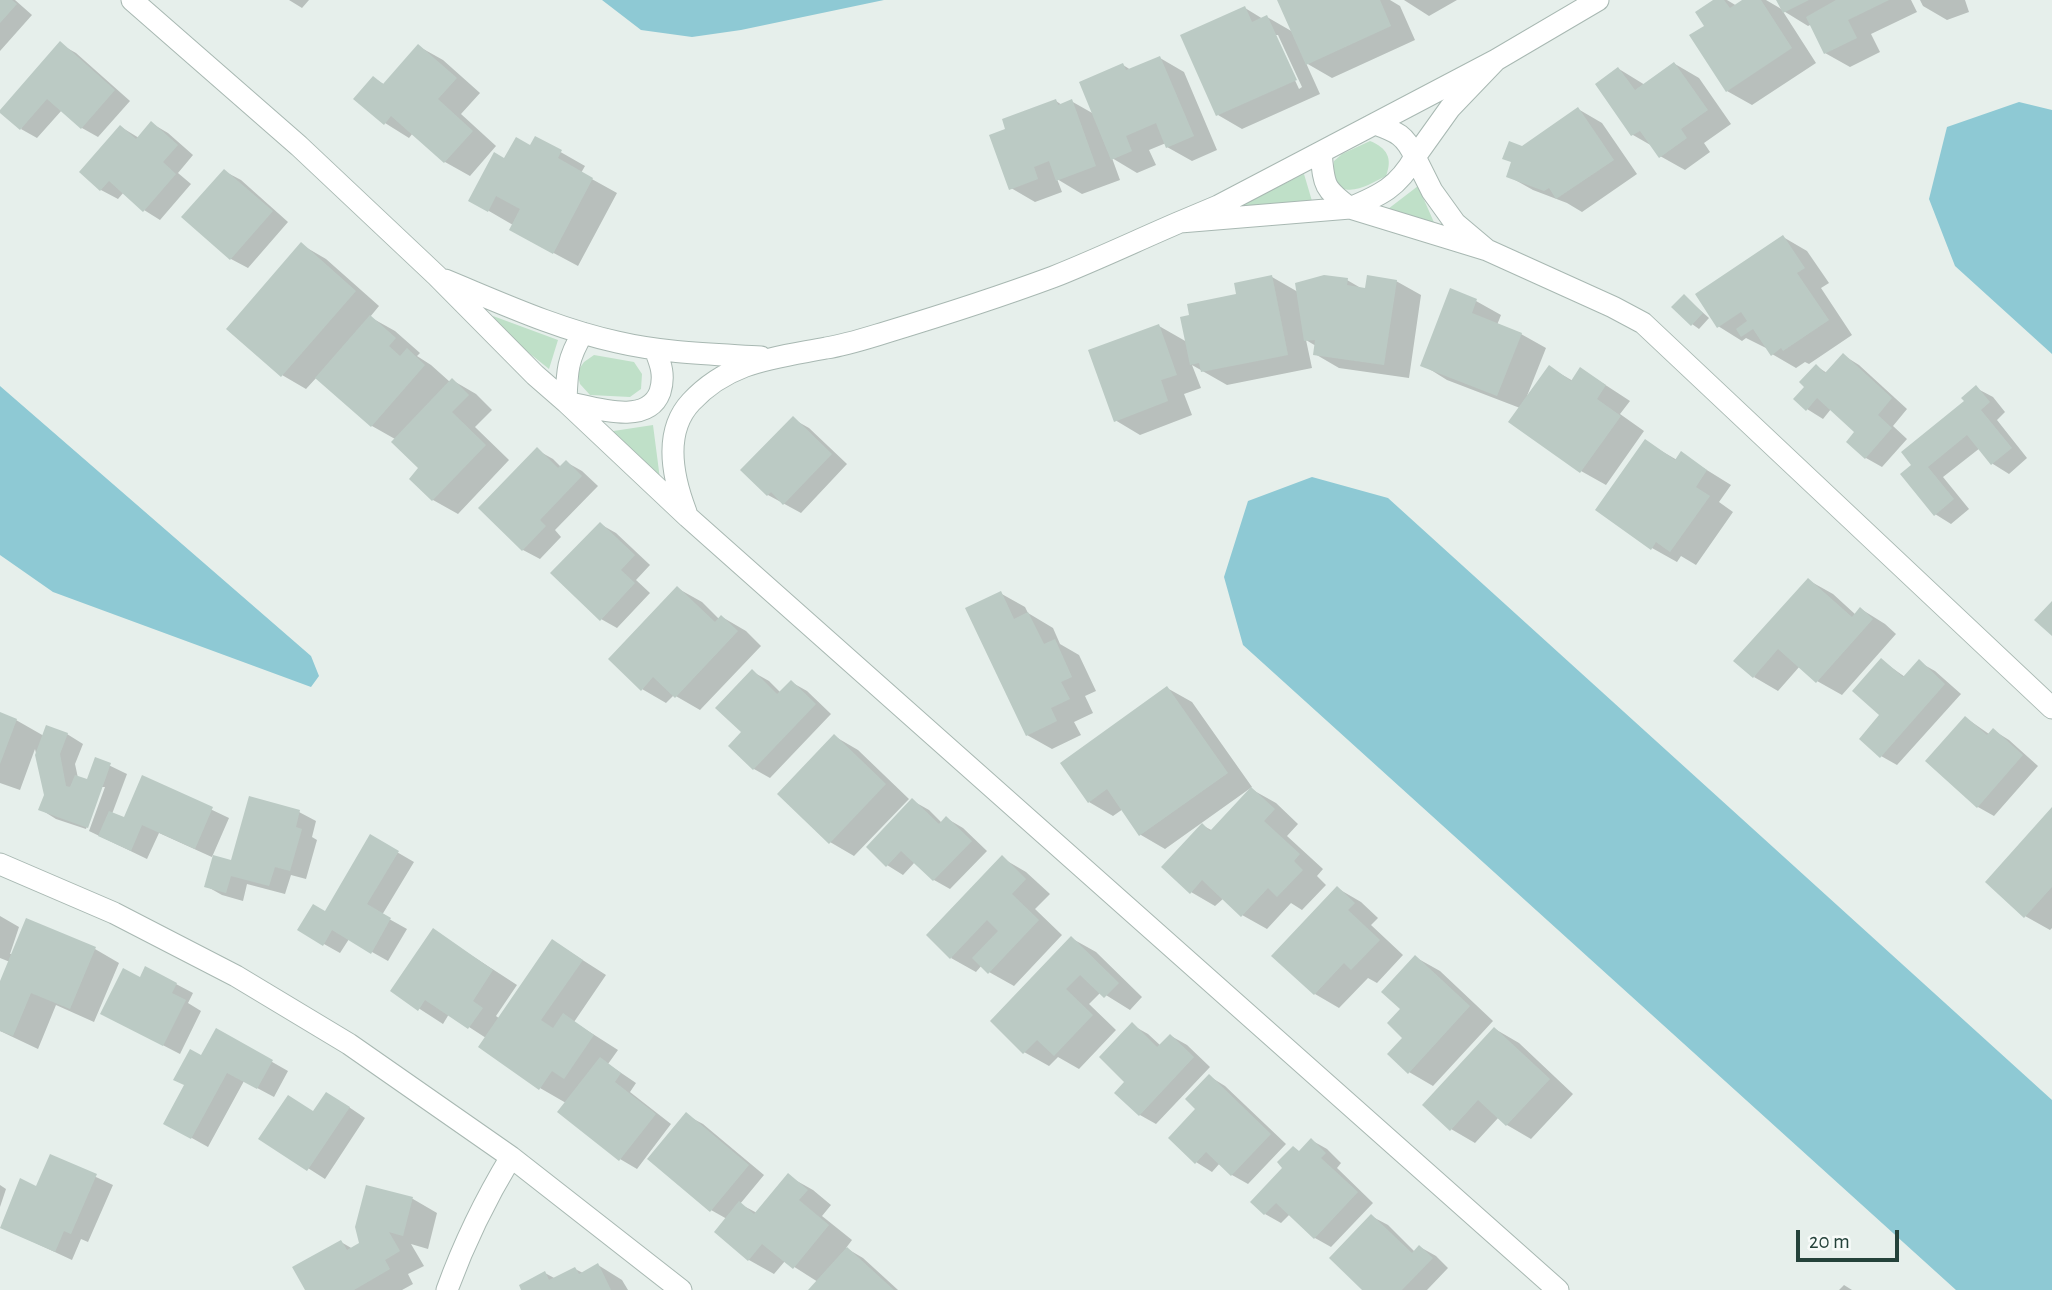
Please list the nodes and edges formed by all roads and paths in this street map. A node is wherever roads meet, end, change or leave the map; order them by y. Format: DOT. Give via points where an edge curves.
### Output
graph roads {
  1 [pos="132,0"];
  2 [pos="1598,0"];
  3 [pos="1496,60"];
  4 [pos="1375,124"];
  5 [pos="1321,152"];
  6 [pos="1415,157"];
  7 [pos="1350,208"];
  8 [pos="1180,222"];
  9 [pos="1487,250"];
  10 [pos="437,276"];
  11 [pos="583,332"];
  12 [pos="656,350"];
  13 [pos="768,358"];
  14 [pos="709,384"];
  15 [pos="566,401"];
  16 [pos="650,407"];
  17 [pos="688,517"];
  18 [pos="2052,708"];
  19 [pos="0,864"];
  20 [pos="511,1157"];
  21 [pos="447,1290"];
  22 [pos="681,1290"];
  23 [pos="1558,1290"];
  1 -- 10 [label="street" via="299,146"];
  2 -- 3 [label="street"];
  3 -- 4 [label="street"];
  3 -- 6 [label="street" via="1450,108"];
  4 -- 5 [label="street"];
  4 -- 6 [label="street" via="1398,133"];
  5 -- 7 [label="street" via="1323,176 1331,194"];
  5 -- 8 [label="street"];
  6 -- 7 [label="street" via="1406,173 1382,195"];
  6 -- 9 [label="street" via="1455,223"];
  7 -- 8 [label="street"];
  7 -- 9 [label="street"];
  8 -- 13 [label="street" via="1053,277 887,333"];
  9 -- 18 [label="street" via="1643,323"];
  10 -- 11 [label="street" via="547,322"];
  10 -- 15 [label="street" via="534,375"];
  11 -- 12 [label="street"];
  11 -- 15 [label="street" via="571,353"];
  12 -- 13 [label="street"];
  12 -- 16 [label="street" via="663,382"];
  13 -- 14 [label="street"];
  14 -- 16 [label="street"];
  14 -- 17 [label="street" via="688,404 673,442 677,488"];
  15 -- 16 [label="street" via="618,412"];
  15 -- 17 [label="street"];
  17 -- 23 [label="street"];
  19 -- 20 [label="street" via="114,913 236,976 349,1044"];
  20 -- 21 [label="street" via="483,1205"];
  20 -- 22 [label="street"];
}
